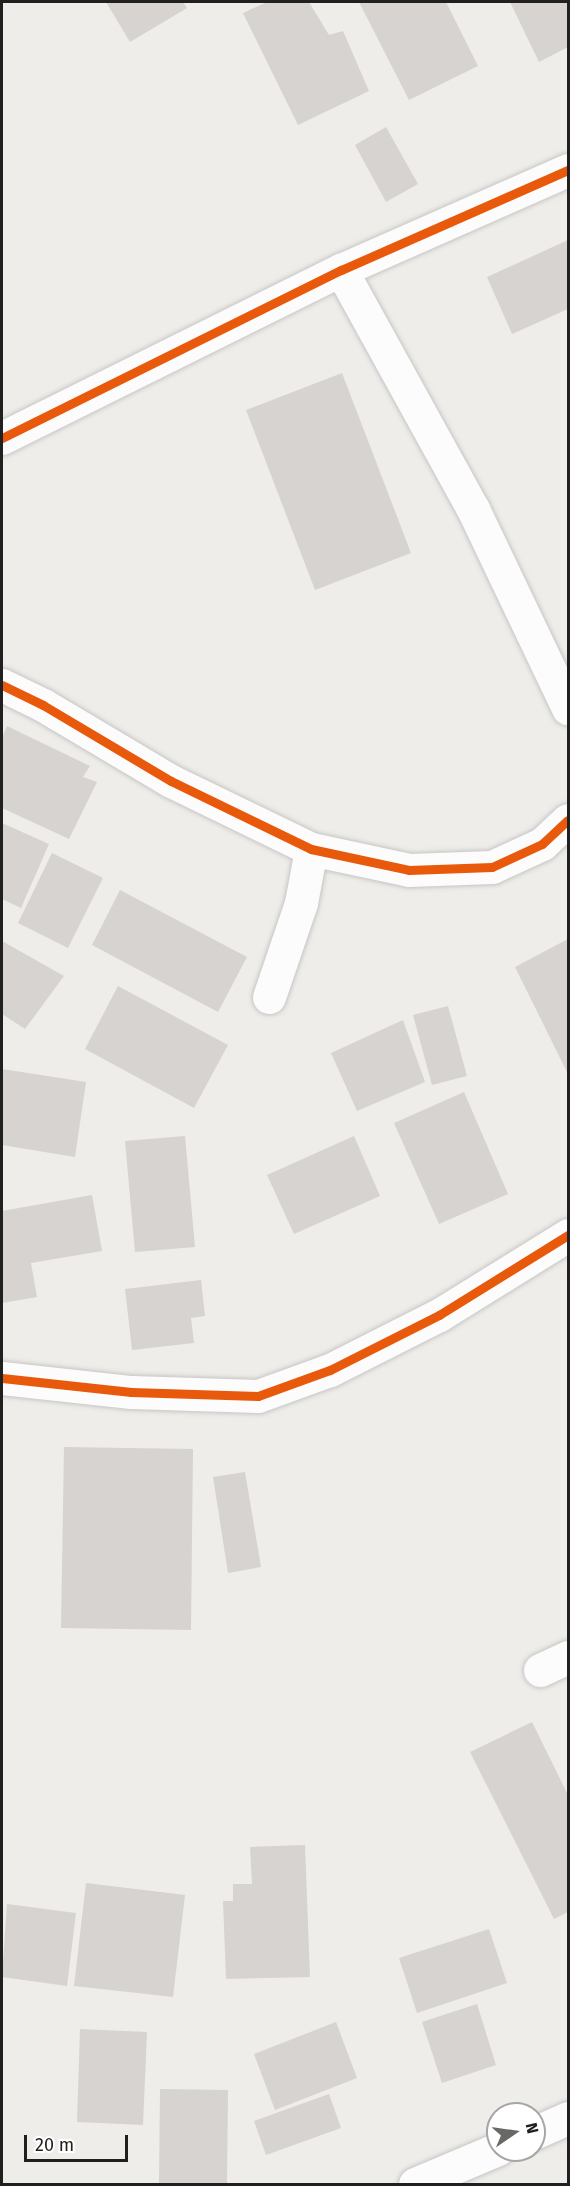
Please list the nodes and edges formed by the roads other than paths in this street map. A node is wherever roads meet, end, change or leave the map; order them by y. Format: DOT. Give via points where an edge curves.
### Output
graph roads {
  1 [pos="568,170"];
  2 [pos="341,270"];
  3 [pos="2,438"];
  4 [pos="2,685"];
  5 [pos="568,708"];
  6 [pos="568,820"];
  7 [pos="311,849"];
  8 [pos="269,997"];
  9 [pos="568,1235"];
  10 [pos="2,1378"];
  11 [pos="568,2118"];
  12 [pos="546,2128"];
  13 [pos="486,2154"];
  14 [pos="415,2184"];
  1 -- 2 [label="street"];
  2 -- 3 [label="street"];
  2 -- 5 [label="street" via="473,509"];
  4 -- 7 [label="street" via="171,781"];
  6 -- 7 [label="street" via="542,844 492,867 409,870"];
  7 -- 8 [label="street" via="301,903"];
  9 -- 10 [label="street" via="439,1315 330,1370 258,1396 131,1392"];
  11 -- 12 [label="street"];
  13 -- 14 [label="street"];
}
